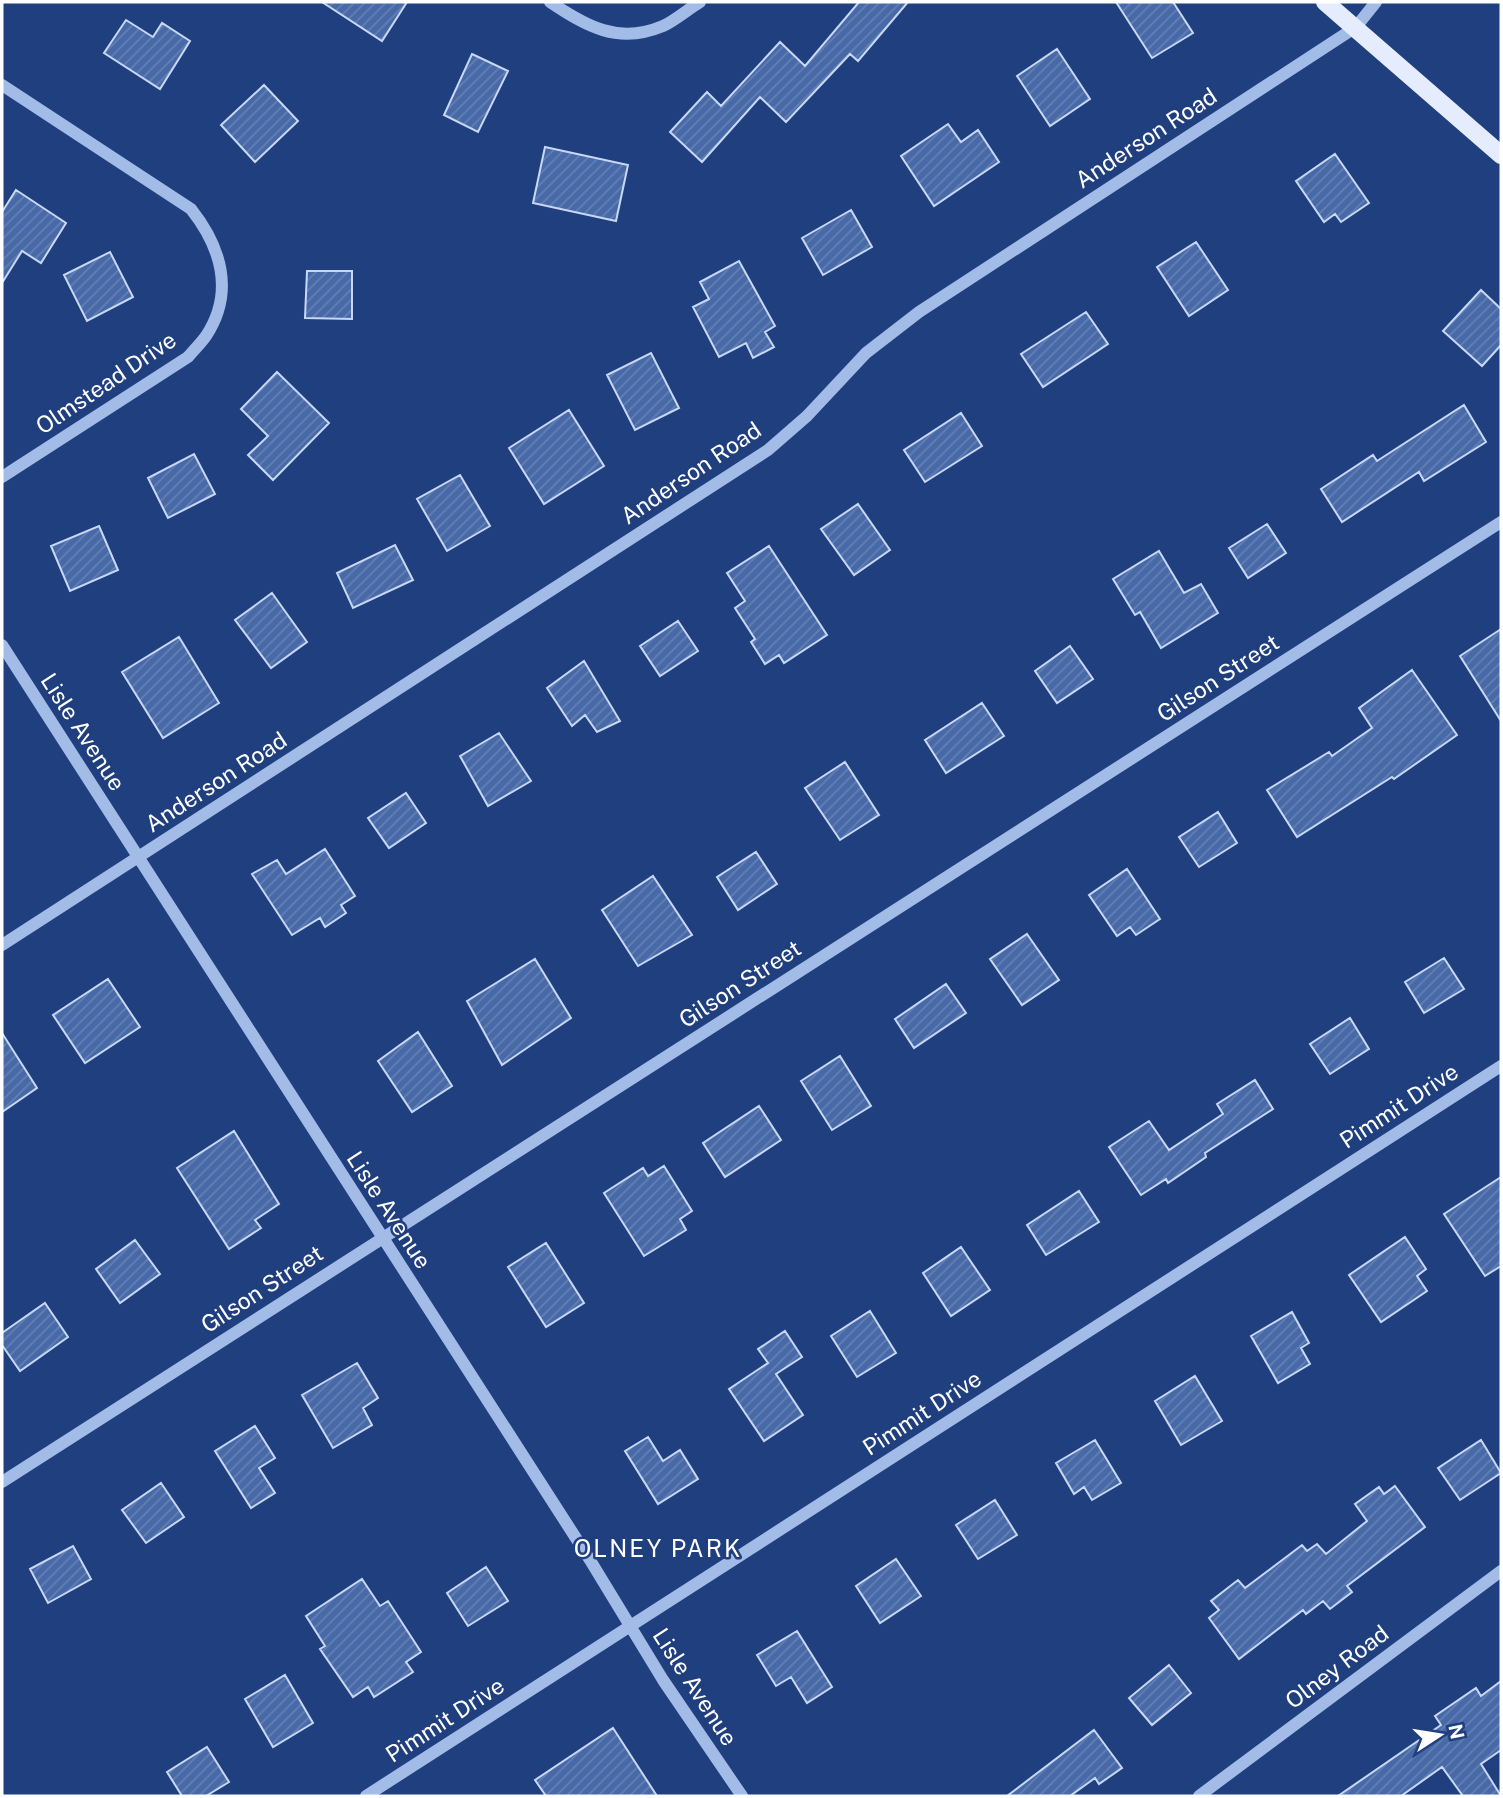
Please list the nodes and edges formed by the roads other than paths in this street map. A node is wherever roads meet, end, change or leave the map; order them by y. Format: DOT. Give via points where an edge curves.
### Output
graph roads {
  1 [pos="550,2"];
  2 [pos="700,2"];
  3 [pos="1325,2"];
  4 [pos="1376,2"];
  5 [pos="1356,27"];
  6 [pos="2,85"];
  7 [pos="1501,155"];
  8 [pos="2,477"];
  9 [pos="1501,522"];
  10 [pos="2,645"];
  11 [pos="139,857"];
  12 [pos="2,945"];
  13 [pos="1501,1066"];
  14 [pos="382,1237"];
  15 [pos="2,1482"];
  16 [pos="1501,1572"];
  17 [pos="630,1626"];
  18 [pos="366,1796"];
  19 [pos="742,1796"];
  20 [pos="1199,1796"];
  1 -- 2 [label="street" via="582,23 607,32 635,33 663,25"];
  3 -- 5 [label="main road"];
  4 -- 5 [label="street, Anderson Road"];
  5 -- 7 [label="main road"];
  5 -- 11 [label="street, Anderson Road" via="919,312 866,353 768,450"];
  6 -- 8 [label="street, Olmstead Drive" via="191,209 208,230 219,255 222,282 218,311 188,357"];
  9 -- 14 [label="street, Gilson Street"];
  10 -- 11 [label="street, Lisle Avenue"];
  11 -- 12 [label="street, Anderson Road"];
  11 -- 14 [label="street, Lisle Avenue"];
  13 -- 17 [label="street, Pimmit Drive"];
  14 -- 15 [label="street, Gilson Street"];
  14 -- 17 [label="street, Lisle Avenue"];
  16 -- 20 [label="street, Olney Road"];
  17 -- 18 [label="street, Pimmit Drive"];
  17 -- 19 [label="street, Lisle Avenue"];
}
